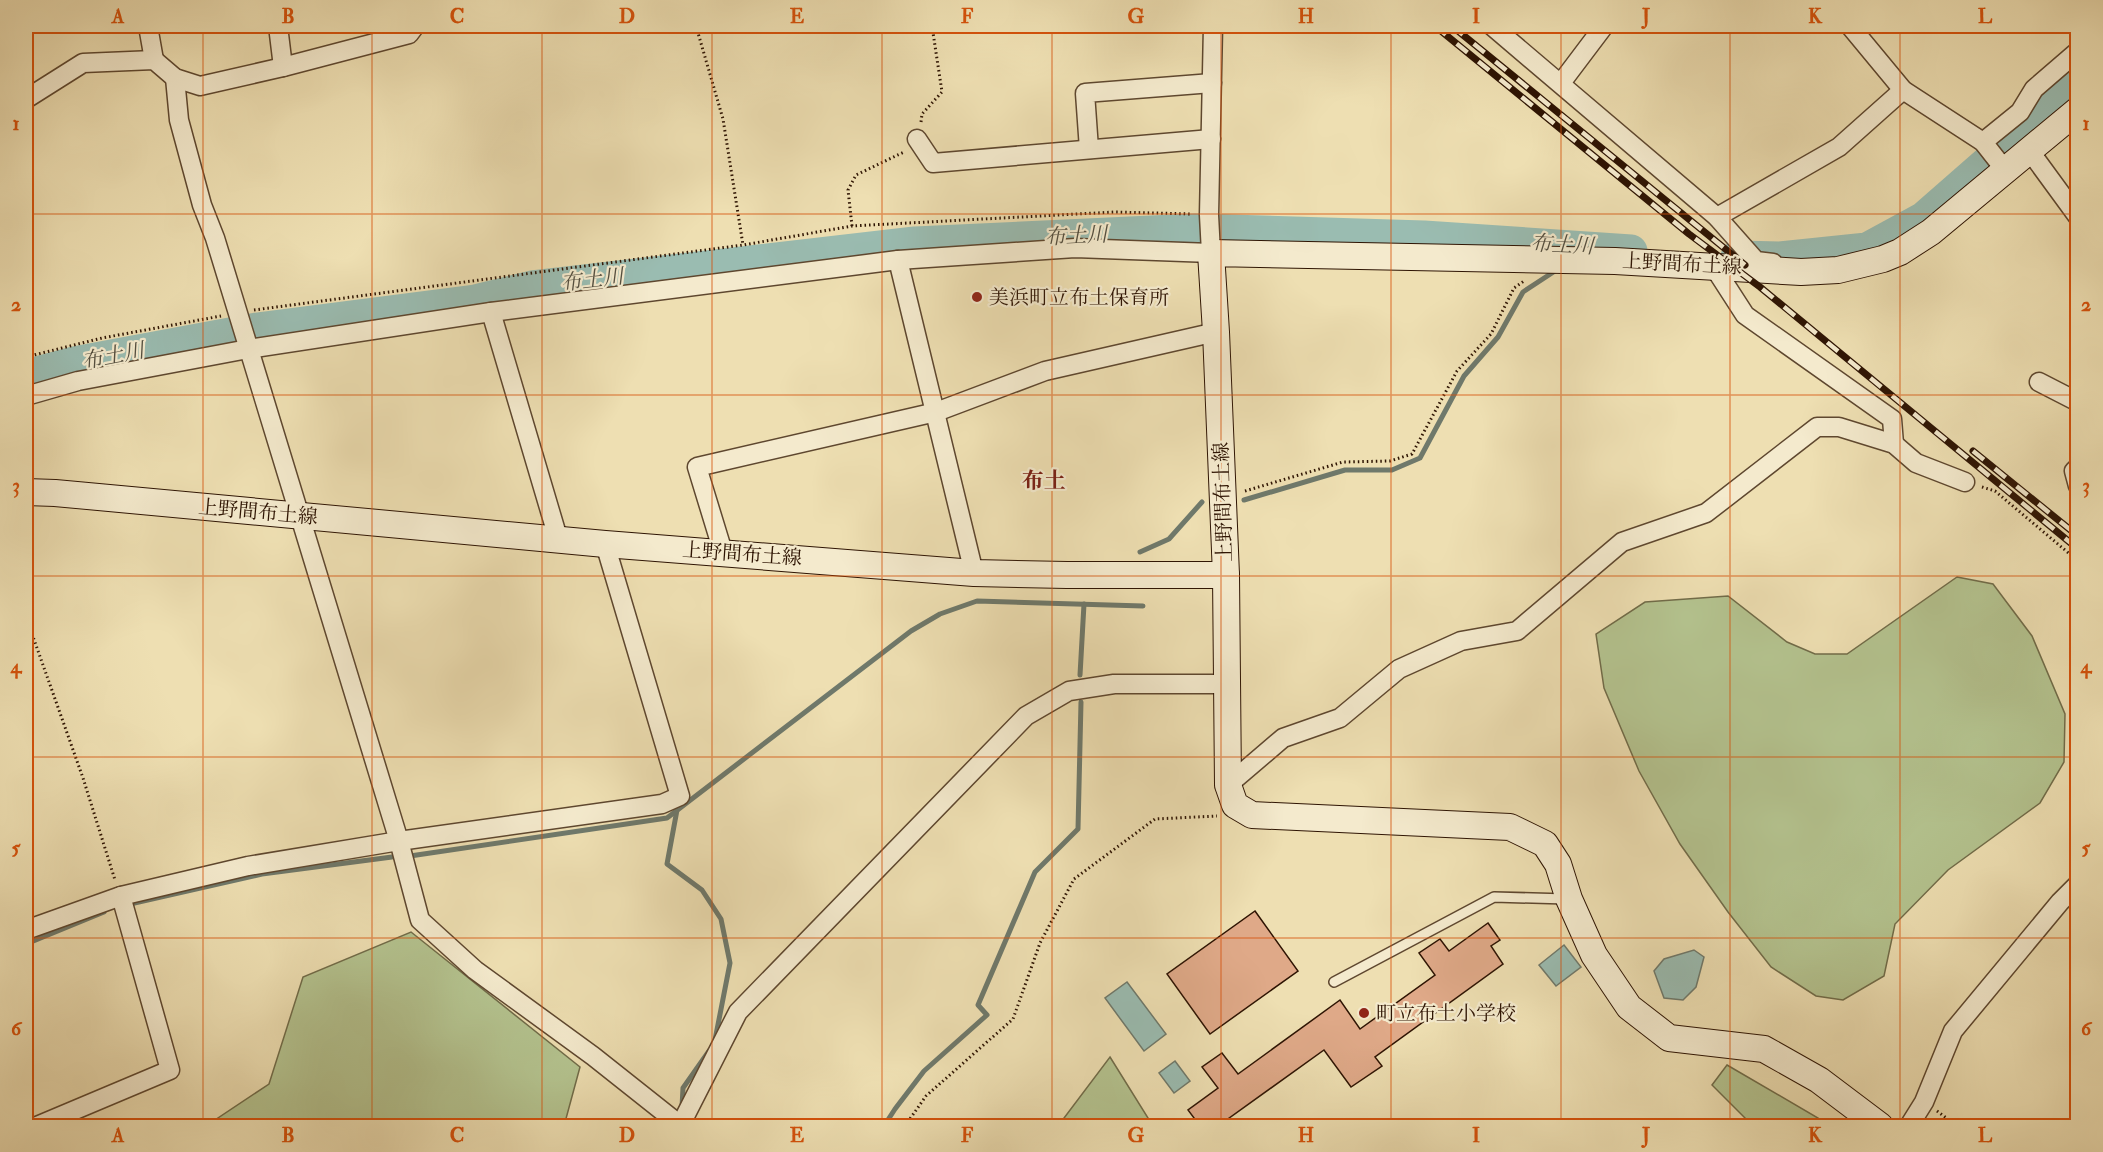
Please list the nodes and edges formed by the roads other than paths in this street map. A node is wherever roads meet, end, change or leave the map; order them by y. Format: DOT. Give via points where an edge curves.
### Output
graph roads {
  1 [pos="148,26"];
  2 [pos="278,26"];
  3 [pos="415,26"];
  4 [pos="1213,26"];
  5 [pos="1492,26"];
  6 [pos="1604,26"];
  7 [pos="1850,26"];
  8 [pos="2078,51"];
  9 [pos="154,60"];
  10 [pos="283,67"];
  11 [pos="176,78"];
  12 [pos="1212,83"];
  13 [pos="1561,83"];
  14 [pos="1902,90"];
  15 [pos="26,99"];
  16 [pos="2078,110"];
  17 [pos="1211,139"];
  18 [pos="917,140"];
  19 [pos="1983,142"];
  20 [pos="1089,149"];
  21 [pos="2029,150"];
  22 [pos="2005,170"];
  23 [pos="1718,217"];
  24 [pos="2078,217"];
  25 [pos="1211,247"];
  26 [pos="898,260"];
  27 [pos="1714,267"];
  28 [pos="1838,270"];
  29 [pos="491,312"];
  30 [pos="1216,332"];
  31 [pos="248,349"];
  32 [pos="2039,382"];
  33 [pos="26,396"];
  34 [pos="2078,402"];
  35 [pos="936,412"];
  36 [pos="1894,444"];
  37 [pos="2078,467"];
  38 [pos="1965,482"];
  39 [pos="2078,486"];
  40 [pos="26,492"];
  41 [pos="299,516"];
  42 [pos="558,538"];
  43 [pos="605,544"];
  44 [pos="723,552"];
  45 [pos="974,573"];
  46 [pos="1226,575"];
  47 [pos="1226,684"];
  48 [pos="1231,795"];
  49 [pos="399,841"];
  50 [pos="2078,884"];
  51 [pos="121,896"];
  52 [pos="1569,899"];
  53 [pos="26,930"];
  54 [pos="1334,982"];
  55 [pos="37,1126"];
  56 [pos="680,1126"];
  57 [pos="1880,1126"];
  58 [pos="1909,1126"];
  1 -- 9 [label="street"];
  2 -- 10 [label="street"];
  3 -- 10 [label="street" via="409,34"];
  4 -- 12 [label="street"];
  5 -- 13 [label="street"];
  6 -- 13 [label="street"];
  7 -- 14 [label="street"];
  8 -- 19 [label="street" via="2034,89 2020,111"];
  9 -- 11 [label="street"];
  9 -- 15 [label="street" via="82,63"];
  10 -- 11 [label="street" via="200,86"];
  11 -- 31 [label="street" via="179,120"];
  12 -- 17 [label="street"];
  12 -- 20 [label="street" via="1085,93"];
  13 -- 23 [label="street"];
  14 -- 19 [label="street"];
  14 -- 23 [label="street" via="1839,147"];
  16 -- 21 [label="main road, 上野間布土線"];
  17 -- 20 [label="street"];
  17 -- 25 [label="street"];
  18 -- 20 [label="street" via="933,163"];
  19 -- 22 [label="street"];
  21 -- 22 [label="main road, 上野間布土線"];
  21 -- 24 [label="street"];
  22 -- 28 [label="main road, 上野間布土線" via="1931,232 1900,252"];
  23 -- 28 [label="street" via="1756,261"];
  25 -- 26 [label="street" via="1075,248"];
  25 -- 27 [label="main road, 上野間布土線"];
  25 -- 30 [label="main road, 上野間布土線"];
  26 -- 29 [label="street"];
  26 -- 35 [label="street"];
  27 -- 28 [label="main road, 上野間布土線"];
  27 -- 36 [label="street" via="1745,315 1892,419"];
  29 -- 31 [label="street"];
  29 -- 42 [label="street"];
  30 -- 35 [label="street" via="1045,370"];
  30 -- 46 [label="main road, 上野間布土線"];
  31 -- 33 [label="street" via="78,381"];
  31 -- 41 [label="street"];
  32 -- 34 [label="street"];
  35 -- 44 [label="street" via="697,467"];
  35 -- 45 [label="street"];
  36 -- 38 [label="street" via="1916,463"];
  36 -- 48 [label="street" via="1839,427 1817,427 1706,513 1622,542 1517,631 1461,641 1399,669 1340,718 1283,738"];
  37 -- 39 [label="street" via="2073,471"];
  40 -- 41 [label="main road, 上野間布土線"];
  41 -- 42 [label="main road, 上野間布土線"];
  41 -- 49 [label="street"];
  42 -- 43 [label="main road, 上野間布土線"];
  43 -- 44 [label="main road, 上野間布土線"];
  43 -- 49 [label="street" via="680,796 662,804"];
  44 -- 45 [label="main road, 上野間布土線"];
  45 -- 46 [label="main road, 上野間布土線"];
  46 -- 47 [label="main road"];
  47 -- 48 [label="main road"];
  47 -- 56 [label="street" via="1114,684 1069,691 1026,716 738,1012"];
  48 -- 52 [label="main road" via="1252,815 1510,827 1545,844 1558,864"];
  49 -- 51 [label="street" via="248,866"];
  49 -- 56 [label="street" via="420,921 476,970"];
  50 -- 58 [label="street" via="1953,1031 1924,1102"];
  51 -- 53 [label="street"];
  51 -- 55 [label="street" via="170,1070"];
  52 -- 54 [label="lane" via="1494,897"];
  52 -- 57 [label="main road" via="1594,955 1629,1007 1669,1038 1764,1049 1819,1080"];
}
